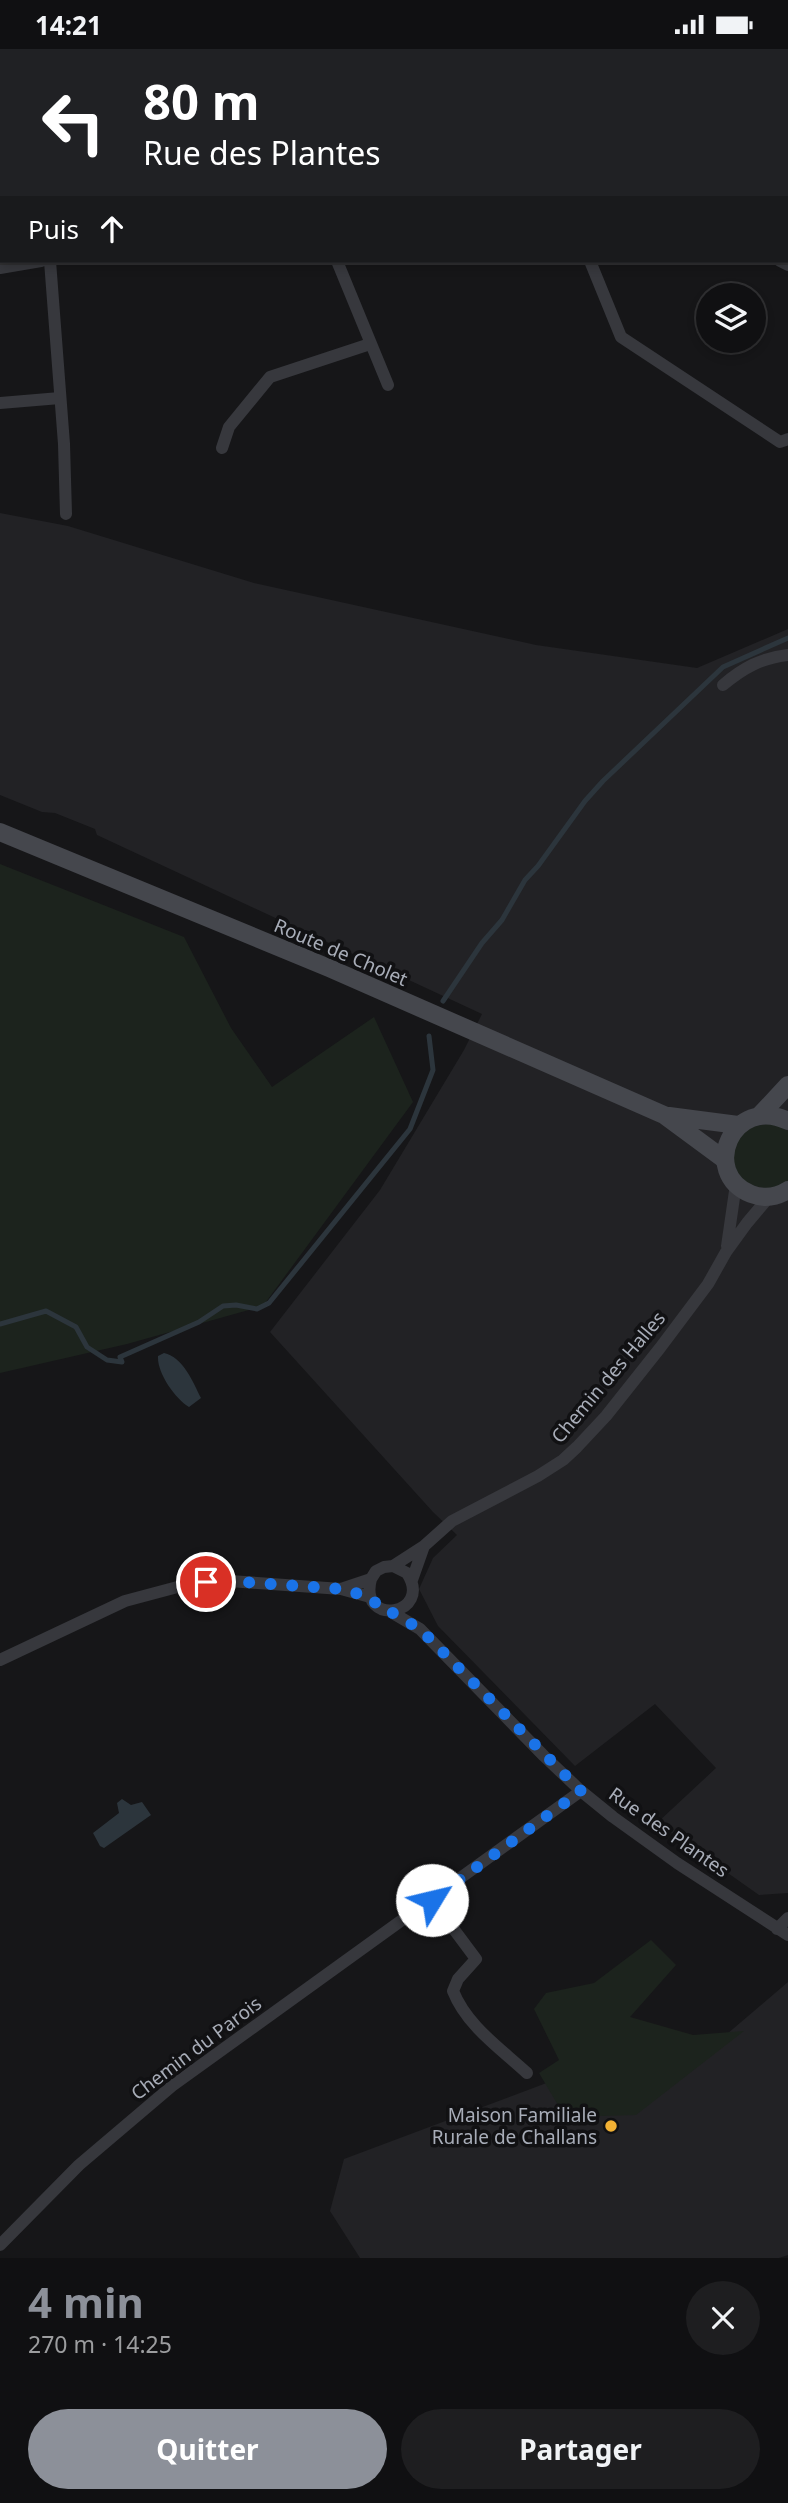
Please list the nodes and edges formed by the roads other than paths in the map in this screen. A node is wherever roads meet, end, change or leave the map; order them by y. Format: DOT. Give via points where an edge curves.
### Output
graph roads {
  1 [pos="29,263"];
  2 [pos="50,263"];
  3 [pos="338,263"];
  4 [pos="591,263"];
  5 [pos="0,268"];
  6 [pos="370,344"];
  7 [pos="388,386"];
  8 [pos="60,398"];
  9 [pos="0,403"];
  10 [pos="784,440"];
  11 [pos="222,448"];
  12 [pos="66,514"];
  13 [pos="788,655"];
  14 [pos="723,685"];
  15 [pos="0,832"];
  16 [pos="788,1086"];
  17 [pos="664,1115"];
  18 [pos="760,1115"];
  19 [pos="788,1121"];
  20 [pos="738,1125"];
  21 [pos="725,1160"];
  22 [pos="736,1184"];
  23 [pos="788,1191"];
  24 [pos="769,1197"];
  25 [pos="726,1252"];
  26 [pos="424,1546"];
  27 [pos="393,1566"];
  28 [pos="370,1579"];
  29 [pos="412,1580"];
  30 [pos="341,1589"];
  31 [pos="370,1597"];
  32 [pos="409,1602"];
  33 [pos="391,1612"];
  34 [pos="420,1629"];
  35 [pos="0,1660"];
  36 [pos="581,1791"];
  37 [pos="432,1900"];
  38 [pos="788,1917"];
  39 [pos="783,1932"];
  40 [pos="527,2073"];
  41 [pos="0,2245"];
  1 -- 5 [label="street"];
  2 -- 8 [label="street"];
  3 -- 6 [label="street"];
  4 -- 10 [label="street" via="621,337"];
  6 -- 7 [label="street"];
  6 -- 11 [label="street" via="270,377 229,427"];
  8 -- 9 [label="street"];
  8 -- 12 [label="street"];
  13 -- 14 [label="street" via="755,662"];
  15 -- 17 [label="main road, Route de Cholet" via="329,968"];
  16 -- 18 [label="main road"];
  17 -- 20 [label="main road, Route de Cholet"];
  17 -- 21 [label="main road, Route de Cholet"];
  18 -- 19 [label="main road"];
  18 -- 20 [label="main road"];
  20 -- 21 [label="main road" via="730,1135"];
  21 -- 22 [label="main road"];
  22 -- 24 [label="main road"];
  22 -- 25 [label="street, Chemin des Halles"];
  23 -- 24 [label="main road"];
  24 -- 25 [label="street, Chemin des Halles"];
  25 -- 26 [label="street, Chemin des Halles" via="660,1349 577,1447 538,1476 452,1521"];
  26 -- 27 [label="street, Chemin des Halles"];
  26 -- 29 [label="street, Chemin des Halles"];
  27 -- 28 [label="street" via="384,1567"];
  27 -- 29 [label="street"];
  28 -- 30 [label="street"];
  28 -- 31 [label="street"];
  29 -- 32 [label="street"];
  30 -- 31 [label="street"];
  30 -- 35 [label="street" via="230,1581 185,1585 125,1601"];
  31 -- 33 [label="street" via="382,1610"];
  32 -- 33 [label="street"];
  32 -- 34 [label="street, Rue des Plantes"];
  33 -- 34 [label="street, Rue des Plantes"];
  34 -- 36 [label="street, Rue des Plantes"];
  36 -- 37 [label="street, Chemin du Parois"];
  36 -- 39 [label="street, Rue des Plantes" via="677,1863"];
  37 -- 40 [label="street" via="476,1959 453,1991 460,2008"];
  37 -- 41 [label="street, Chemin du Parois" via="173,2086 79,2165"];
  38 -- 39 [label="street"];
}
